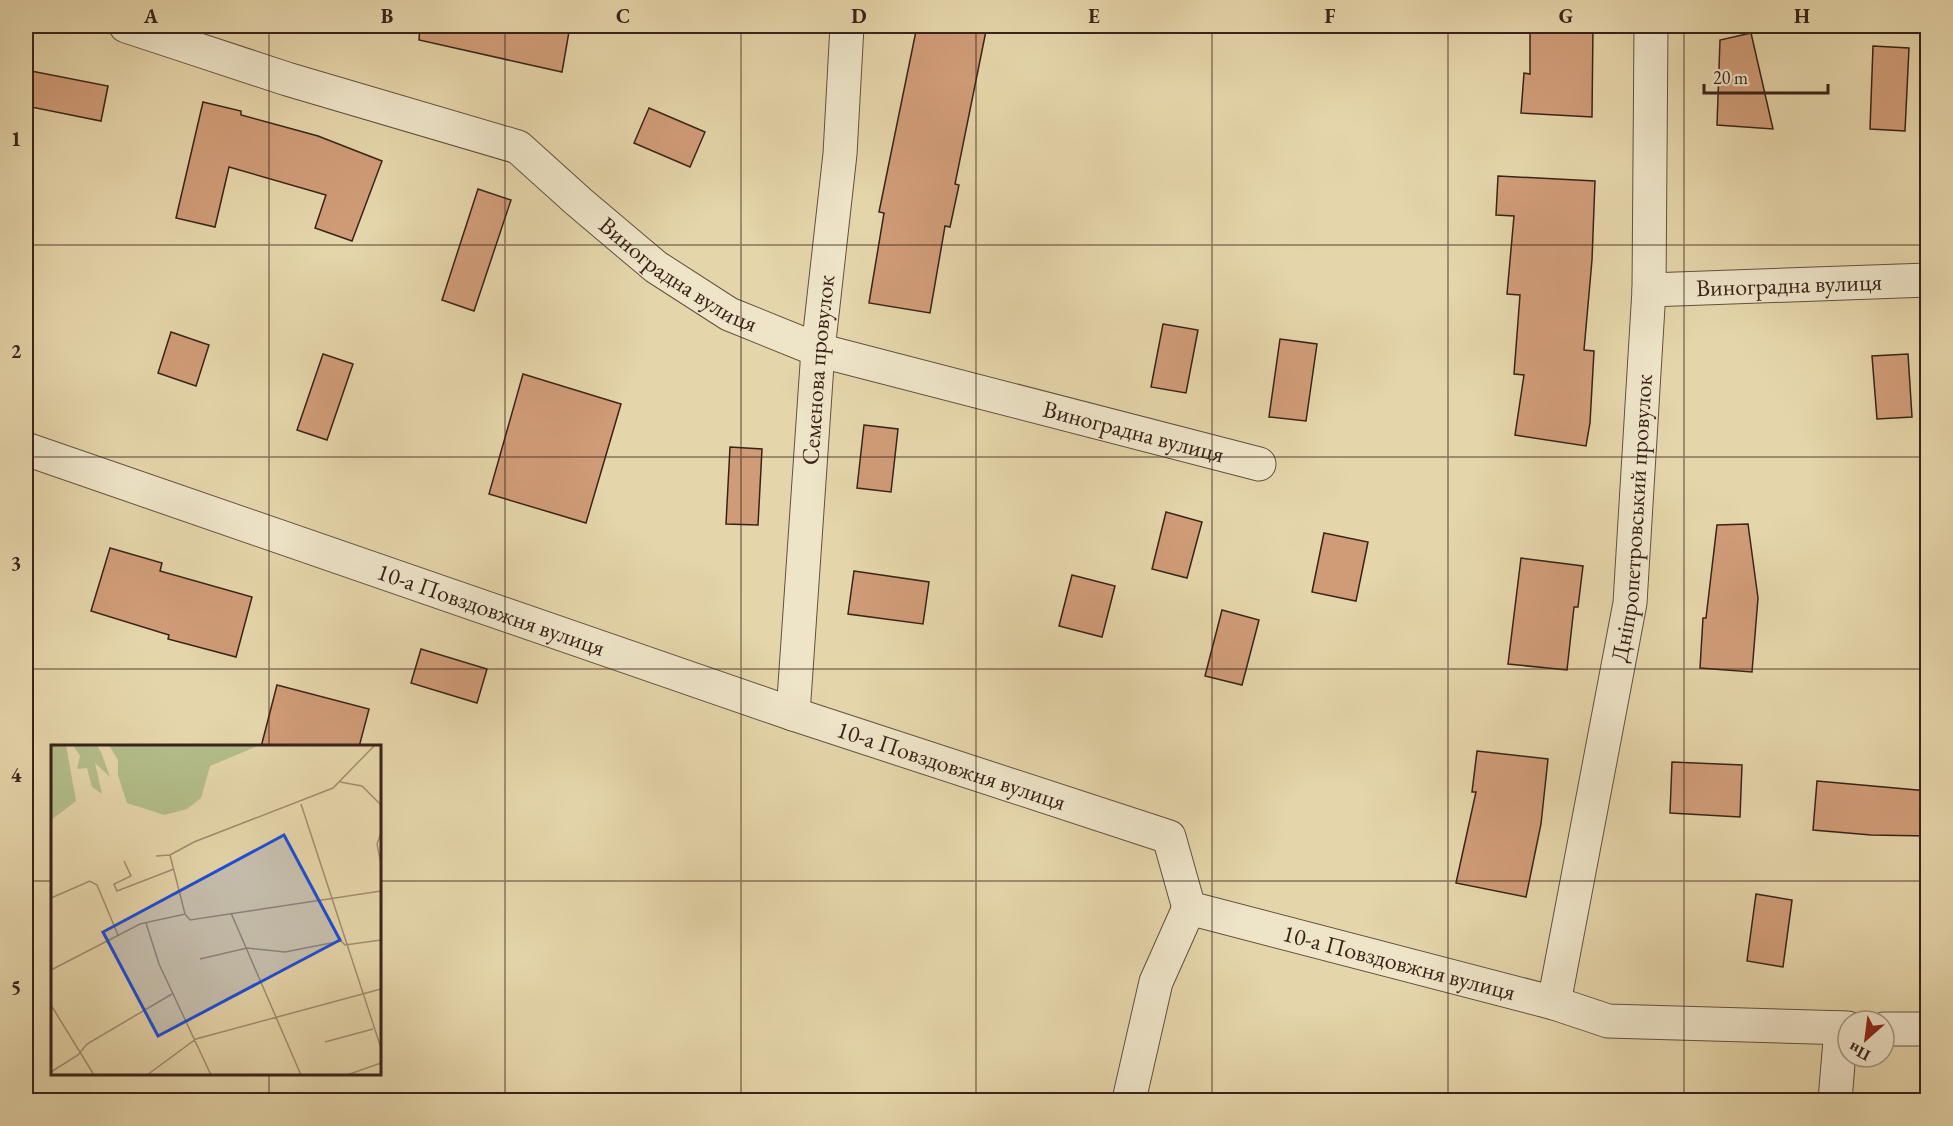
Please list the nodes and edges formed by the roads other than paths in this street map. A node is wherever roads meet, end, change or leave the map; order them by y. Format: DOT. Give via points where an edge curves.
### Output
graph roads {
  1 [pos="126,26"];
  2 [pos="847,26"];
  3 [pos="1651,26"];
  4 [pos="1928,280"];
  5 [pos="1649,290"];
  6 [pos="818,350"];
  7 [pos="26,449"];
  8 [pos="1260,464"];
  9 [pos="793,714"];
  10 [pos="1189,908"];
  11 [pos="1554,1003"];
  12 [pos="1836,1028"];
  13 [pos="1896,1029"];
  14 [pos="1928,1029"];
  15 [pos="1839,1069"];
  16 [pos="1130,1101"];
  17 [pos="1834,1101"];
  1 -- 6 [label="street, Виноградна вулиця" via="287,79 518,147 656,267 729,314"];
  2 -- 6 [label="street, Семенова провулок" via="840,154"];
  3 -- 5 [label="street, Дніпропетровський провулок"];
  4 -- 5 [label="street, Виноградна вулиця"];
  5 -- 11 [label="street, Дніпропетровський провулок" via="1630,603"];
  6 -- 8 [label="street, Виноградна вулиця"];
  6 -- 9 [label="street, Семенова провулок"];
  7 -- 9 [label="street, 10-а Повздовжня вулиця"];
  9 -- 10 [label="street, 10-а Повздовжня вулиця" via="1169,837"];
  10 -- 11 [label="street, 10-а Повздовжня вулиця"];
  10 -- 16 [label="street" via="1156,982"];
  11 -- 12 [label="street, 10-а Повздовжня вулиця" via="1608,1022"];
  13 -- 14 [label="street"];
  15 -- 17 [label="street"];
}
